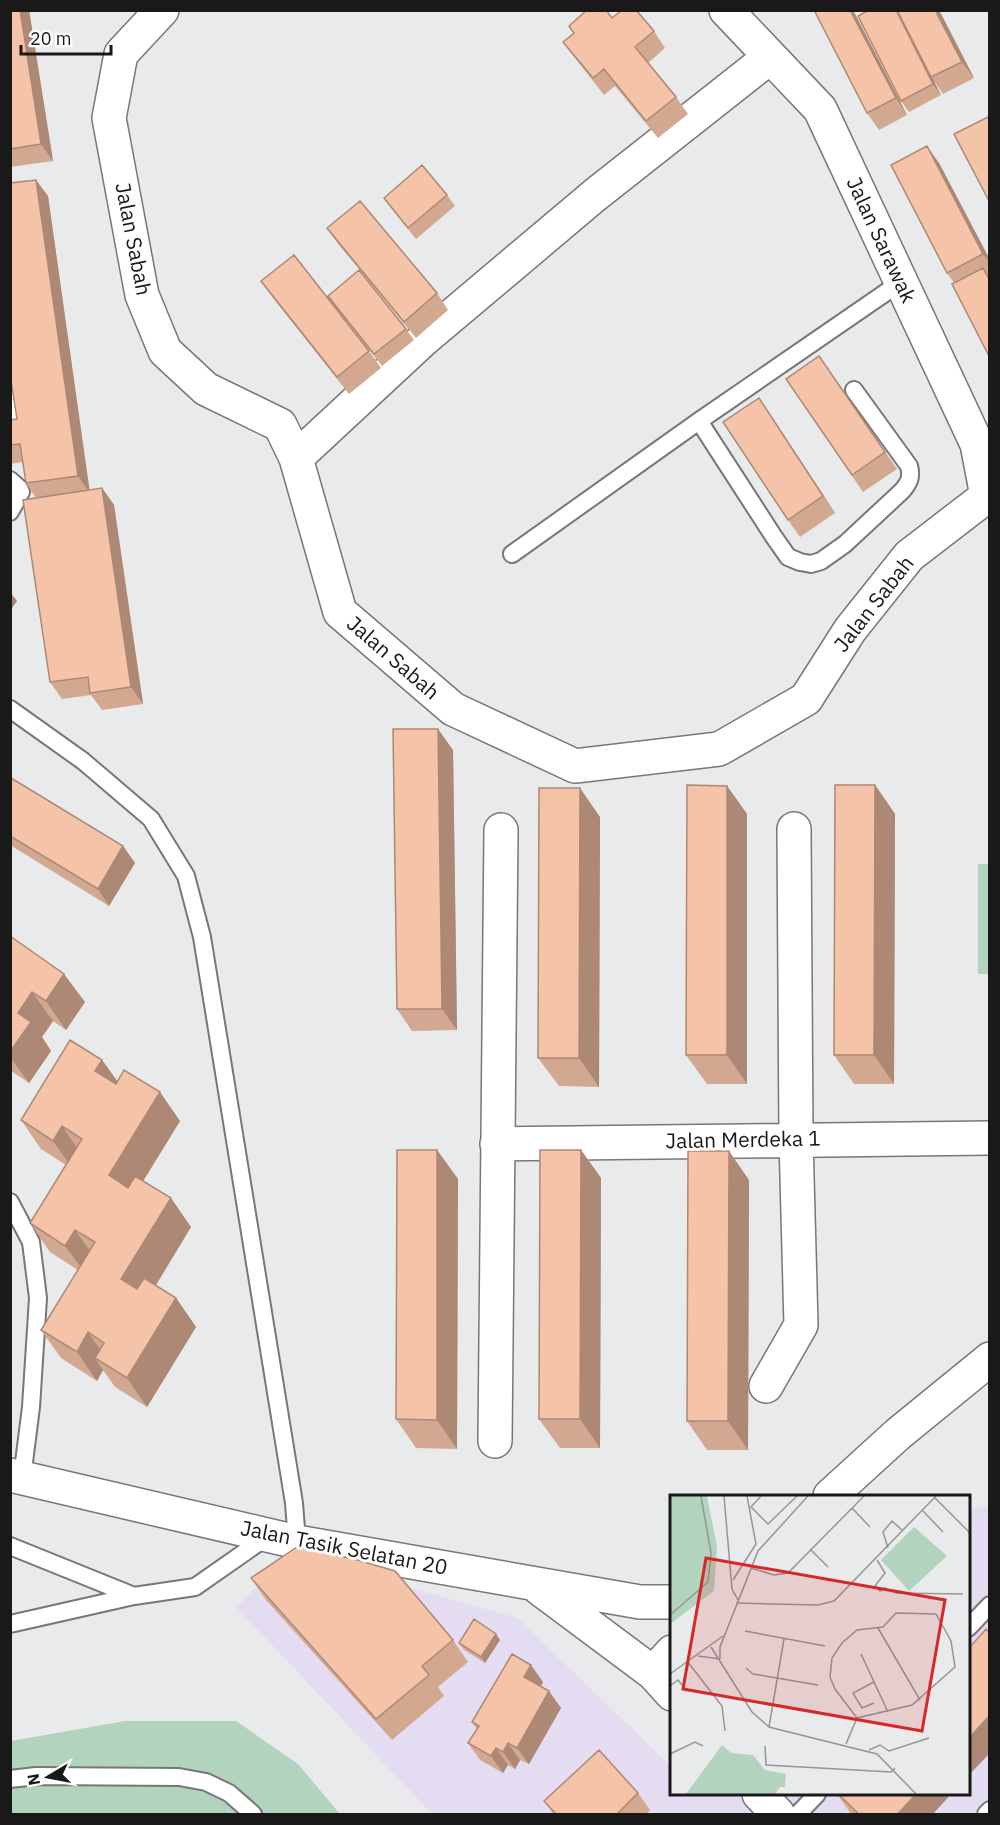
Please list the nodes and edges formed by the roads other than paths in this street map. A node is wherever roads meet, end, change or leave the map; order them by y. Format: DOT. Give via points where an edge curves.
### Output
graph roads {
  1 [pos="162,10"];
  2 [pos="726,10"];
  3 [pos="770,57"];
  4 [pos="901,282"];
  5 [pos="10,375"];
  6 [pos="854,390"];
  7 [pos="699,421"];
  8 [pos="10,435"];
  9 [pos="296,458"];
  10 [pos="10,480"];
  11 [pos="988,497"];
  12 [pos="10,512"];
  13 [pos="512,554"];
  14 [pos="10,709"];
  15 [pos="794,829"];
  16 [pos="501,830"];
  17 [pos="990,1138"];
  18 [pos="796,1140"];
  19 [pos="497,1143"];
  20 [pos="10,1202"];
  21 [pos="990,1359"];
  22 [pos="766,1386"];
  23 [pos="495,1441"];
  24 [pos="16,1476"];
  25 [pos="832,1495"];
  26 [pos="283,1539"];
  27 [pos="10,1546"];
  28 [pos="533,1583"];
  29 [pos="134,1596"];
  30 [pos="670,1602"];
  31 [pos="990,1605"];
  32 [pos="10,1624"];
  33 [pos="970,1627"];
  34 [pos="665,1673"];
  35 [pos="10,1779"];
  36 [pos="760,1795"];
  37 [pos="816,1795"];
  38 [pos="990,1810"];
  39 [pos="253,1815"];
  40 [pos="778,1815"];
  41 [pos="798,1815"];
  42 [pos="986,1815"];
  1 -- 9 [label="street, Jalan Sabah" via="121,54 110,118 142,295 165,351 206,388 280,425"];
  2 -- 3 [label="street, Jalan Sarawak"];
  3 -- 4 [label="street, Jalan Sarawak" via="820,109"];
  3 -- 9 [label="street" via="595,195 423,339"];
  4 -- 7 [label="lane"];
  4 -- 11 [label="street, Jalan Sarawak" via="977,444"];
  5 -- 8 [label="lane" via="15,422"];
  6 -- 7 [label="lane" via="909,466 911,475 902,491 845,544 811,564 788,557"];
  7 -- 13 [label="lane"];
  9 -- 11 [label="street, Jalan Sabah" via="340,612 453,709 575,766 719,749 806,699 850,630 909,556"];
  10 -- 12 [label="lane" via="21,492"];
  14 -- 26 [label="lane" via="83,760 151,819 186,876 202,938 294,1503"];
  15 -- 18 [label="street"];
  16 -- 19 [label="street"];
  17 -- 18 [label="street, Jalan Merdeka 1"];
  18 -- 19 [label="street, Jalan Merdeka 1"];
  18 -- 22 [label="street" via="801,1325"];
  19 -- 23 [label="street"];
  20 -- 24 [label="lane" via="31,1242 38,1298 31,1407"];
  21 -- 25 [label="street" via="898,1434"];
  24 -- 26 [label="street, Jalan Tasik Selatan 20"];
  26 -- 28 [label="street, Jalan Tasik Selatan 20"];
  26 -- 29 [label="lane" via="195,1587"];
  27 -- 29 [label="lane"];
  28 -- 30 [label="street" via="640,1602"];
  28 -- 34 [label="street, Jalan Tasik Selatan 20"];
  29 -- 32 [label="lane"];
  31 -- 33 [label="lane"];
  35 -- 39 [label="lane" via="179,1777 206,1782 229,1793"];
  36 -- 40 [label="street"];
  37 -- 41 [label="lane"];
  38 -- 42 [label="lane"];
}
